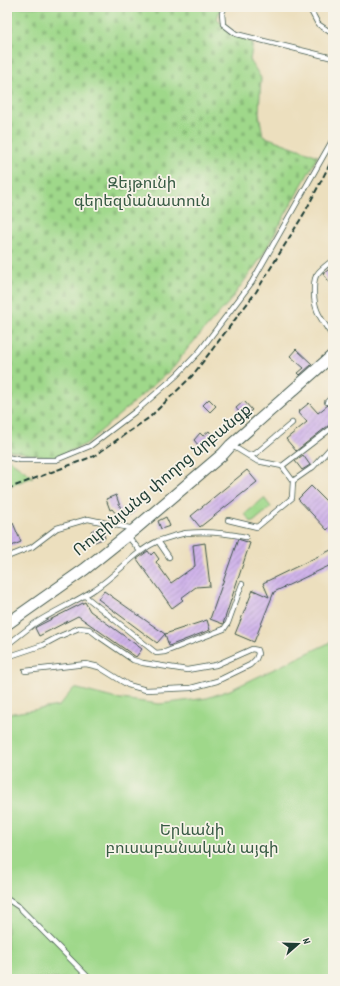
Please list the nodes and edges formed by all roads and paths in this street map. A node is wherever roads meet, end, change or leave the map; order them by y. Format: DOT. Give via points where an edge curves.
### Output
graph roads {
  1 [pos="224,7"];
  2 [pos="309,7"];
  3 [pos="333,34"];
  4 [pos="333,58"];
  5 [pos="333,139"];
  6 [pos="333,260"];
  7 [pos="333,335"];
  8 [pos="333,354"];
  9 [pos="333,396"];
  10 [pos="327,402"];
  11 [pos="292,423"];
  12 [pos="333,427"];
  13 [pos="231,445"];
  14 [pos="333,445"];
  15 [pos="248,455"];
  16 [pos="7,457"];
  17 [pos="282,466"];
  18 [pos="294,481"];
  19 [pos="228,520"];
  20 [pos="131,532"];
  21 [pos="246,537"];
  22 [pos="158,541"];
  23 [pos="140,550"];
  24 [pos="7,557"];
  25 [pos="169,558"];
  26 [pos="242,584"];
  27 [pos="85,596"];
  28 [pos="7,624"];
  29 [pos="7,645"];
  30 [pos="7,657"];
  31 [pos="25,672"];
  32 [pos="7,899"];
  33 [pos="90,979"];
  1 -- 4 [label="lane" via="223,24 236,34"];
  2 -- 3 [label="lane" via="318,24"];
  5 -- 16 [label="lane" via="252,282 199,352 177,375 90,446 56,460 20,460"];
  6 -- 7 [label="lane" via="315,278 313,300 315,308"];
  8 -- 13 [label="street, Ռուբինյանց փողոց նրբանցք"];
  9 -- 10 [label="lane"];
  11 -- 15 [label="lane" via="255,454"];
  12 -- 17 [label="lane"];
  13 -- 15 [label="lane"];
  13 -- 20 [label="street, Ռուբինյանց փողոց նրբանցք"];
  14 -- 18 [label="lane" via="313,467"];
  15 -- 17 [label="lane" via="257,461"];
  17 -- 18 [label="lane"];
  18 -- 19 [label="lane" via="292,498 257,527"];
  20 -- 23 [label="lane"];
  20 -- 24 [label="lane" via="88,518 57,528 32,547"];
  20 -- 28 [label="street, Ռուբինյանց փողոց նրբանցք" via="85,569"];
  21 -- 22 [label="lane" via="186,533"];
  22 -- 23 [label="lane"];
  22 -- 25 [label="lane"];
  23 -- 27 [label="lane" via="106,582"];
  26 -- 27 [label="lane" via="224,629 165,652 156,653"];
  27 -- 29 [label="lane" via="34,624"];
  30 -- 31 [label="lane" via="43,645 79,628 89,629 133,660 187,670 216,665 252,649 258,654 250,664 217,681 191,688 146,690 128,685 99,667 86,664"];
  32 -- 33 [label="lane"];
}
